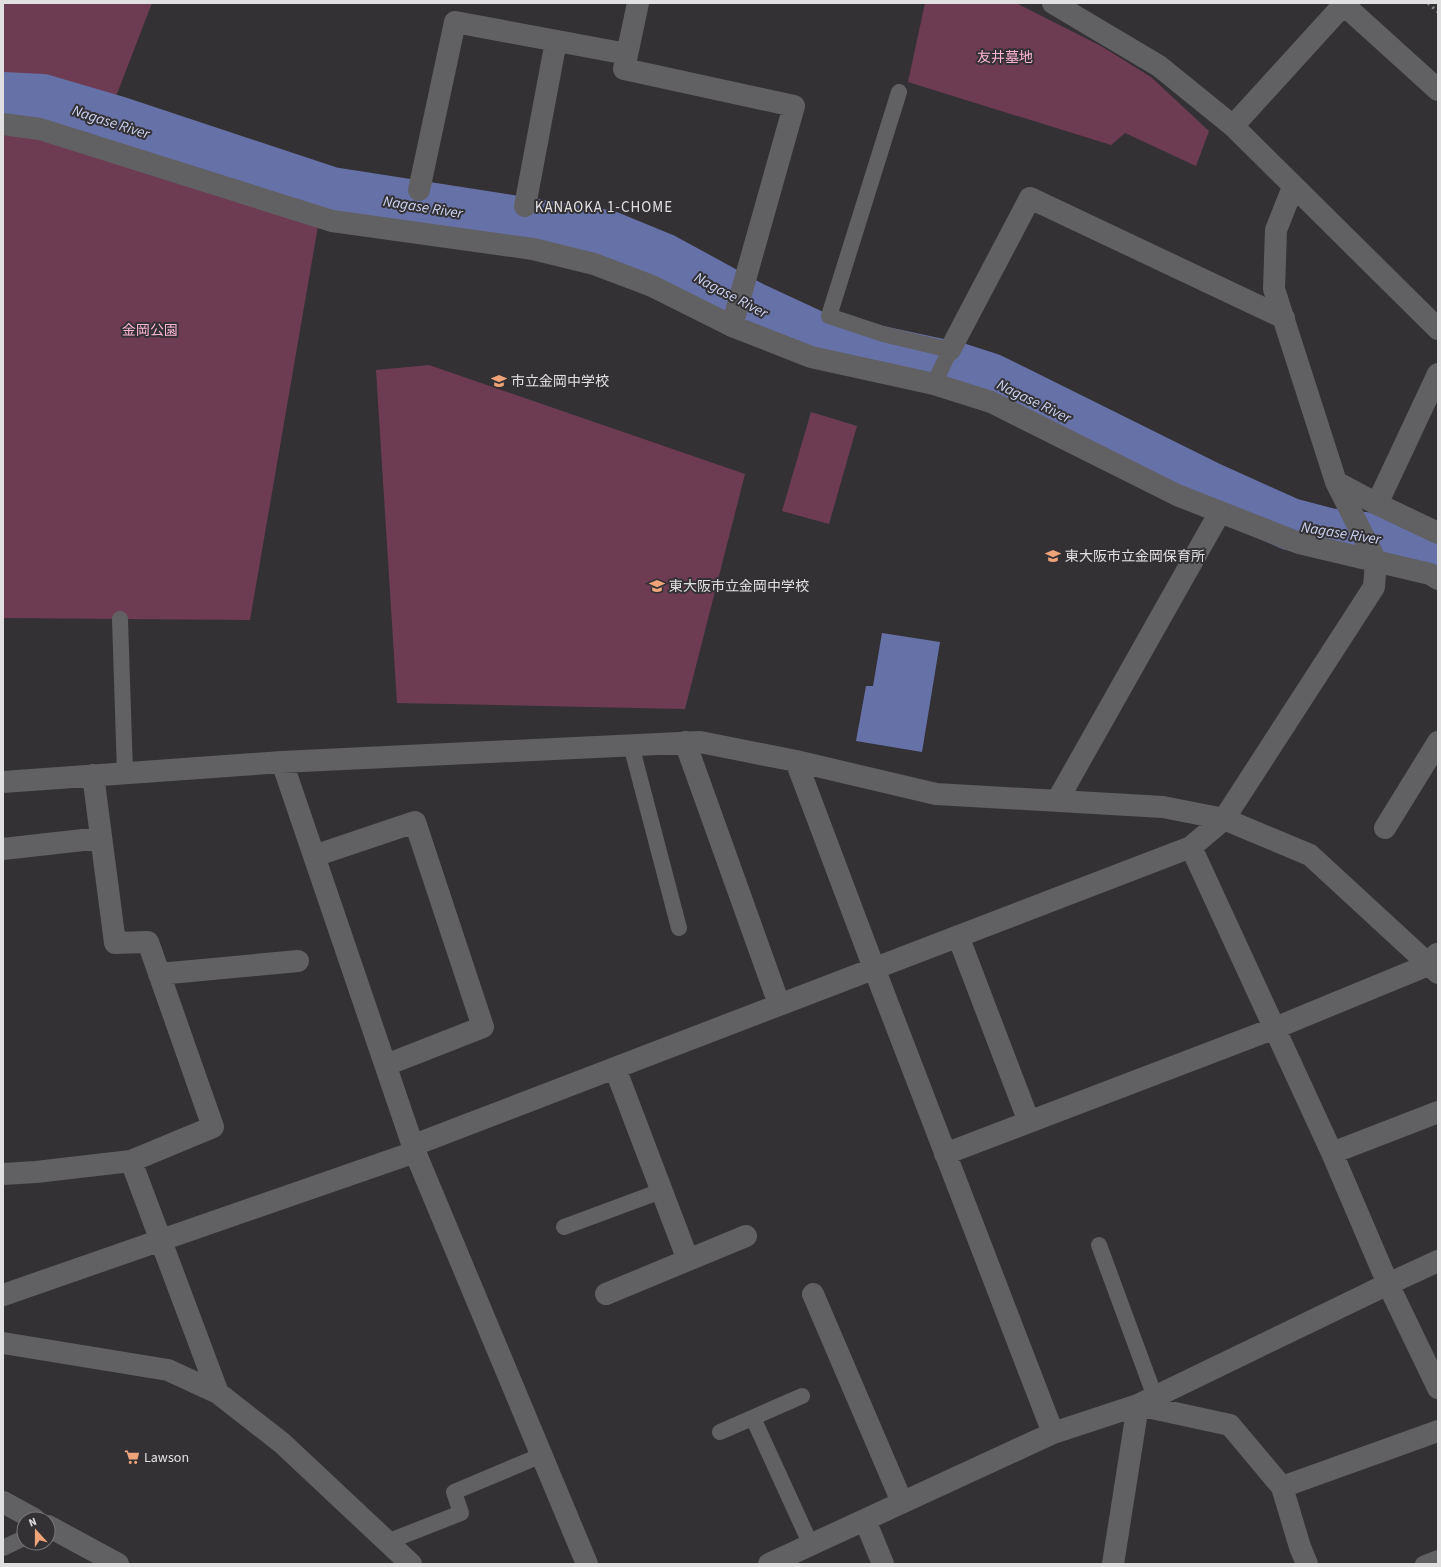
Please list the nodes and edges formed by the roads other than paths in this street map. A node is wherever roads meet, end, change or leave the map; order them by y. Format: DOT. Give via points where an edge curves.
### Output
graph roads {
  1 [pos="638,3"];
  2 [pos="1054,3"];
  3 [pos="1344,3"];
  4 [pos="556,41"];
  5 [pos="627,54"];
  6 [pos="1438,90"];
  7 [pos="899,92"];
  8 [pos="3,124"];
  9 [pos="1233,126"];
  10 [pos="1293,187"];
  11 [pos="419,190"];
  12 [pos="525,206"];
  13 [pos="734,318"];
  14 [pos="1284,318"];
  15 [pos="1438,329"];
  16 [pos="948,353"];
  17 [pos="1438,374"];
  18 [pos="937,377"];
  19 [pos="1336,482"];
  20 [pos="1377,504"];
  21 [pos="1220,512"];
  22 [pos="1438,533"];
  23 [pos="1376,561"];
  24 [pos="1438,579"];
  25 [pos="120,619"];
  26 [pos="685,742"];
  27 [pos="1438,742"];
  28 [pos="632,745"];
  29 [pos="796,761"];
  30 [pos="282,762"];
  31 [pos="125,773"];
  32 [pos="93,775"];
  33 [pos="3,782"];
  34 [pos="1057,801"];
  35 [pos="1224,820"];
  36 [pos="1385,828"];
  37 [pos="101,838"];
  38 [pos="1191,847"];
  39 [pos="3,849"];
  40 [pos="314,856"];
  41 [pos="679,928"];
  42 [pos="958,936"];
  43 [pos="298,961"];
  44 [pos="1435,963"];
  45 [pos="874,968"];
  46 [pos="159,974"];
  47 [pos="779,1004"];
  48 [pos="1275,1028"];
  49 [pos="386,1066"];
  50 [pos="615,1068"];
  51 [pos="1438,1112"];
  52 [pos="1029,1122"];
  53 [pos="415,1152"];
  54 [pos="1332,1153"];
  55 [pos="945,1154"];
  56 [pos="131,1161"];
  57 [pos="3,1174"];
  58 [pos="662,1191"];
  59 [pos="564,1227"];
  60 [pos="746,1236"];
  61 [pos="162,1240"];
  62 [pos="1099,1245"];
  63 [pos="688,1260"];
  64 [pos="1438,1261"];
  65 [pos="1388,1284"];
  66 [pos="606,1294"];
  67 [pos="813,1294"];
  68 [pos="3,1295"];
  69 [pos="3,1343"];
  70 [pos="1438,1388"];
  71 [pos="218,1393"];
  72 [pos="802,1396"];
  73 [pos="1146,1401"];
  74 [pos="754,1418"];
  75 [pos="1438,1430"];
  76 [pos="720,1432"];
  77 [pos="1053,1432"];
  78 [pos="542,1455"];
  79 [pos="1282,1487"];
  80 [pos="3,1502"];
  81 [pos="902,1502"];
  82 [pos="19,1511"];
  83 [pos="865,1520"];
  84 [pos="56,1531"];
  85 [pos="16,1542"];
  86 [pos="387,1542"];
  87 [pos="811,1545"];
  88 [pos="3,1548"];
  89 [pos="1438,1558"];
  90 [pos="783,1561"];
  91 [pos="118,1564"];
  92 [pos="411,1564"];
  93 [pos="588,1564"];
  94 [pos="883,1564"];
  95 [pos="1113,1564"];
  96 [pos="1307,1564"];
  97 [pos="1422,1564"];
  1 -- 5 [label="street"];
  2 -- 9 [label="street" via="1159,66"];
  3 -- 6 [label="street"];
  3 -- 9 [label="street"];
  4 -- 5 [label="street"];
  4 -- 11 [label="street" via="455,22"];
  4 -- 12 [label="street"];
  5 -- 13 [label="street" via="624,69 794,106"];
  7 -- 16 [label="lane" via="829,316"];
  8 -- 13 [label="street" via="40,128 332,221 533,249 594,264"];
  9 -- 10 [label="street"];
  10 -- 14 [label="street" via="1276,230 1274,289"];
  10 -- 15 [label="street"];
  13 -- 18 [label="street" via="811,357"];
  14 -- 16 [label="street" via="1030,198"];
  14 -- 19 [label="street"];
  16 -- 18 [label="lane"];
  17 -- 20 [label="street"];
  18 -- 21 [label="street" via="1177,494"];
  19 -- 20 [label="street"];
  19 -- 23 [label="street"];
  20 -- 22 [label="street"];
  21 -- 23 [label="street" via="1299,543"];
  21 -- 34 [label="street"];
  23 -- 24 [label="street" via="1430,574"];
  23 -- 35 [label="street" via="1374,587"];
  25 -- 31 [label="lane"];
  26 -- 28 [label="street"];
  26 -- 29 [label="street" via="700,742"];
  26 -- 47 [label="street"];
  27 -- 36 [label="street"];
  28 -- 30 [label="street"];
  28 -- 41 [label="lane"];
  29 -- 34 [label="street" via="936,794"];
  29 -- 45 [label="street"];
  30 -- 31 [label="street"];
  30 -- 40 [label="street"];
  31 -- 32 [label="street"];
  32 -- 33 [label="street"];
  32 -- 37 [label="street"];
  34 -- 35 [label="street" via="1163,807"];
  35 -- 38 [label="street"];
  35 -- 44 [label="street" via="1310,855"];
  37 -- 39 [label="street"];
  37 -- 46 [label="street" via="115,943 148,942"];
  38 -- 42 [label="street"];
  38 -- 48 [label="street"];
  40 -- 49 [label="street"];
  40 -- 49 [label="street" via="415,822 483,1027"];
  42 -- 45 [label="street"];
  42 -- 52 [label="street"];
  43 -- 46 [label="street"];
  44 -- 48 [label="street"];
  45 -- 47 [label="street"];
  45 -- 55 [label="street"];
  46 -- 56 [label="street" via="213,1127"];
  47 -- 50 [label="street"];
  48 -- 52 [label="street"];
  48 -- 54 [label="street"];
  49 -- 53 [label="street"];
  50 -- 53 [label="street" via="414,1145"];
  50 -- 58 [label="street"];
  51 -- 54 [label="street"];
  52 -- 55 [label="street"];
  53 -- 61 [label="street"];
  53 -- 78 [label="street"];
  54 -- 65 [label="street"];
  55 -- 77 [label="street"];
  56 -- 57 [label="street"];
  56 -- 61 [label="street"];
  58 -- 59 [label="lane"];
  58 -- 63 [label="street"];
  60 -- 63 [label="street"];
  61 -- 68 [label="street"];
  61 -- 71 [label="street"];
  62 -- 73 [label="lane"];
  63 -- 66 [label="street"];
  64 -- 65 [label="street"];
  65 -- 70 [label="street"];
  65 -- 73 [label="street"];
  67 -- 81 [label="street"];
  69 -- 71 [label="street" via="168,1370"];
  71 -- 86 [label="street" via="282,1443"];
  72 -- 74 [label="lane"];
  73 -- 77 [label="street"];
  73 -- 79 [label="street" via="1230,1425"];
  73 -- 95 [label="street"];
  74 -- 76 [label="lane"];
  74 -- 87 [label="lane"];
  75 -- 79 [label="street"];
  77 -- 81 [label="street"];
  78 -- 86 [label="lane" via="454,1492 461,1513"];
  78 -- 93 [label="street"];
  79 -- 96 [label="street"];
  80 -- 82 [label="street"];
  81 -- 83 [label="street"];
  83 -- 87 [label="street"];
  83 -- 94 [label="street"];
  84 -- 91 [label="street"];
  85 -- 88 [label="lane"];
  86 -- 92 [label="street"];
  87 -- 90 [label="street"];
  89 -- 97 [label="lane"];
}
